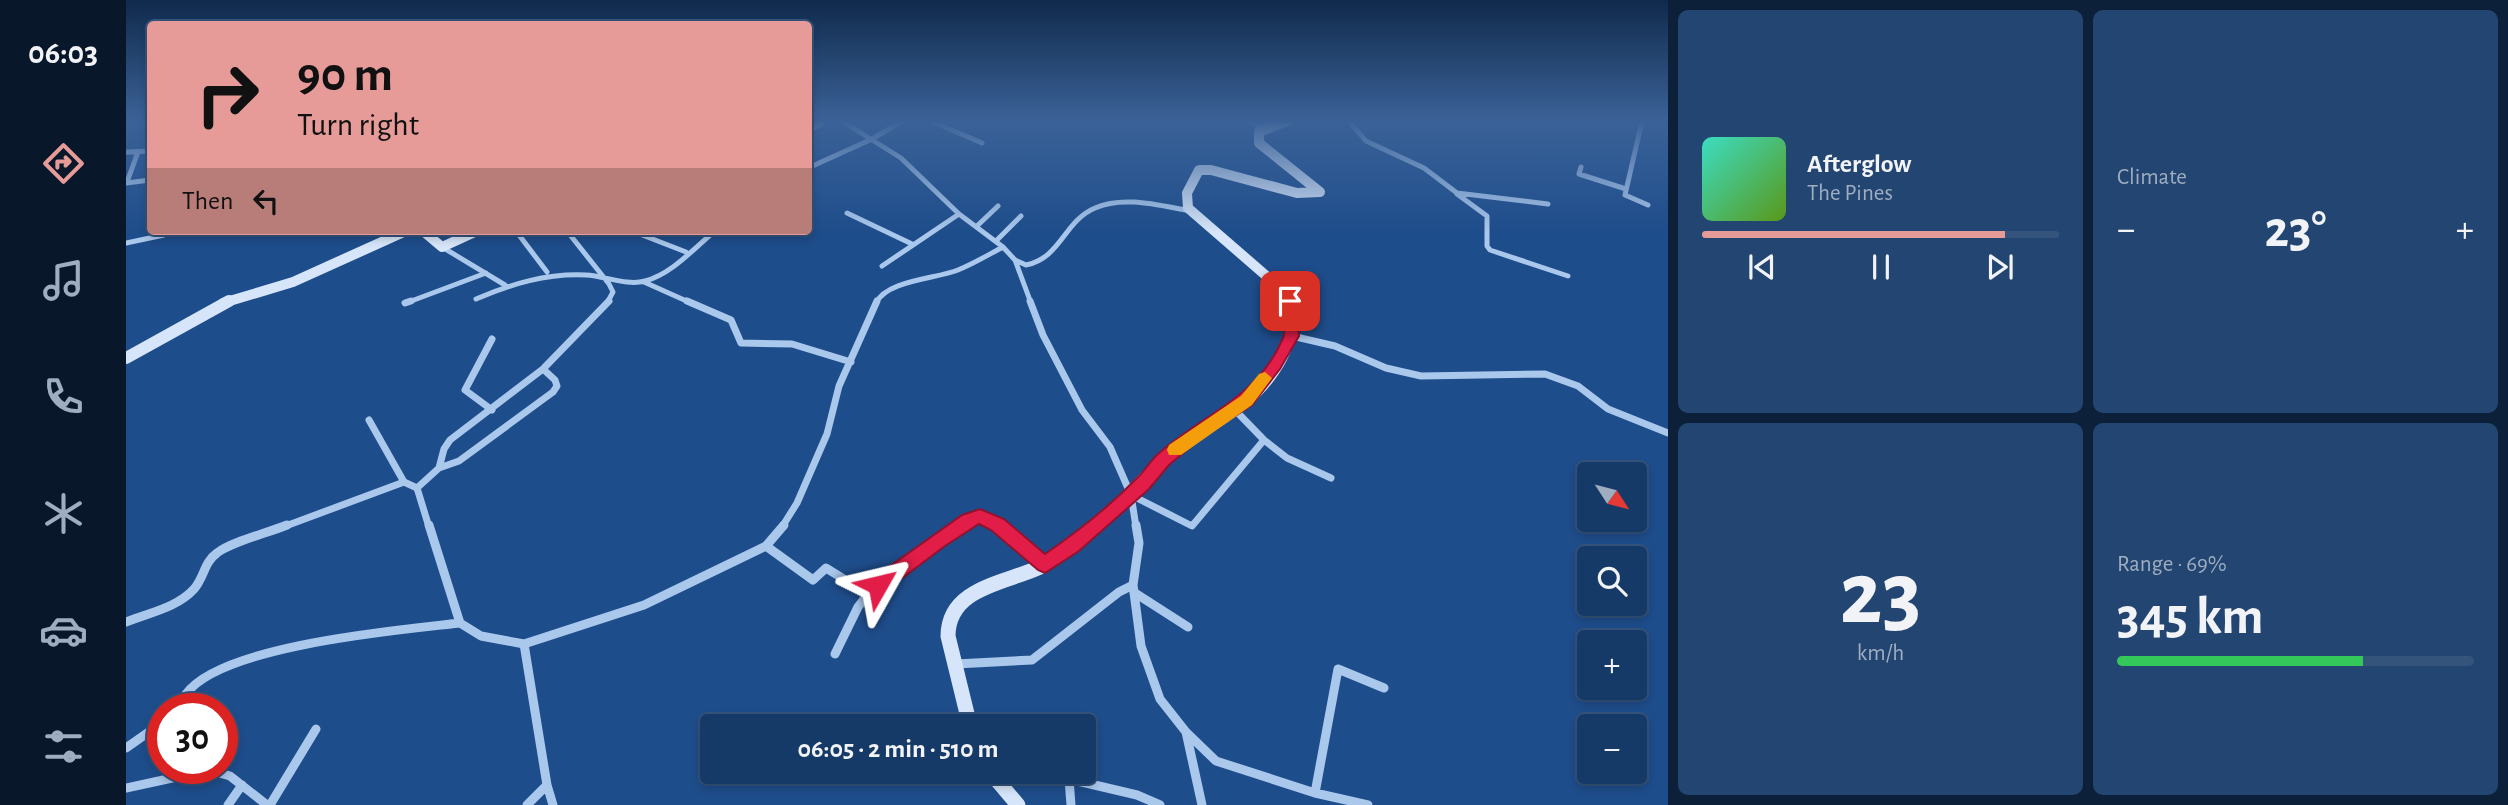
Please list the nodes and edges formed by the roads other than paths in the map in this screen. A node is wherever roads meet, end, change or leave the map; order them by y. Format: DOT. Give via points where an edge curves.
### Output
graph roads {
  1 [pos="135,159"];
  2 [pos="829,159"];
  3 [pos="902,159"];
  4 [pos="1276,159"];
  5 [pos="1404,159"];
  6 [pos="1633,159"];
  7 [pos="812,166"];
  8 [pos="147,180"];
  9 [pos="126,183"];
  10 [pos="1576,183"];
  11 [pos="1626,189"];
  12 [pos="1457,193"];
  13 [pos="1548,204"];
  14 [pos="998,205"];
  15 [pos="1648,205"];
  16 [pos="1192,211"];
  17 [pos="846,213"];
  18 [pos="959,214"];
  19 [pos="1021,216"];
  20 [pos="977,226"];
  21 [pos="164,235"];
  22 [pos="397,235"];
  23 [pos="428,235"];
  24 [pos="468,235"];
  25 [pos="519,235"];
  26 [pos="570,235"];
  27 [pos="642,235"];
  28 [pos="709,235"];
  29 [pos="126,243"];
  30 [pos="912,244"];
  31 [pos="1000,244"];
  32 [pos="442,247"];
  33 [pos="687,252"];
  34 [pos="1015,260"];
  35 [pos="882,266"];
  36 [pos="547,272"];
  37 [pos="486,273"];
  38 [pos="603,276"];
  39 [pos="1568,276"];
  40 [pos="644,282"];
  41 [pos="505,285"];
  42 [pos="476,299"];
  43 [pos="404,303"];
  44 [pos="1292,336"];
  45 [pos="492,339"];
  46 [pos="126,358"];
  47 [pos="851,362"];
  48 [pos="542,369"];
  49 [pos="492,410"];
  50 [pos="1235,410"];
  51 [pos="369,421"];
  52 [pos="1668,433"];
  53 [pos="1264,440"];
  54 [pos="439,468"];
  55 [pos="1331,478"];
  56 [pos="404,482"];
  57 [pos="417,488"];
  58 [pos="1131,495"];
  59 [pos="766,546"];
  60 [pos="1045,564"];
  61 [pos="1134,589"];
  62 [pos="868,594"];
  63 [pos="126,622"];
  64 [pos="460,623"];
  65 [pos="1188,627"];
  66 [pos="524,644"];
  67 [pos="835,654"];
  68 [pos="956,664"];
  69 [pos="1384,688"];
  70 [pos="186,693"];
  71 [pos="967,714"];
  72 [pos="316,729"];
  73 [pos="1186,732"];
  74 [pos="147,733"];
  75 [pos="126,748"];
  76 [pos="1001,784"];
  77 [pos="1069,784"];
  78 [pos="1092,784"];
  79 [pos="242,785"];
  80 [pos="547,785"];
  81 [pos="126,788"];
  82 [pos="1315,793"];
  83 [pos="228,805"];
  84 [pos="268,805"];
  85 [pos="527,805"];
  86 [pos="553,805"];
  87 [pos="1018,805"];
  88 [pos="1071,805"];
  89 [pos="1160,805"];
  90 [pos="1202,805"];
  91 [pos="1368,805"];
  1 -- 9 [label="street"];
  2 -- 7 [label="street"];
  3 -- 18 [label="street"];
  4 -- 16 [label="street" via="1317,185 1320,192 1297,192 1199,170 1186,192"];
  5 -- 12 [label="street"];
  6 -- 11 [label="street"];
  8 -- 9 [label="street"];
  10 -- 11 [label="street" via="1580,170"];
  11 -- 15 [label="street" via="1626,197"];
  12 -- 13 [label="street"];
  12 -- 39 [label="street" via="1487,216 1490,250"];
  14 -- 20 [label="street"];
  16 -- 34 [label="street" via="1125,203 1094,208 1075,220 1063,242 1045,260 1026,265"];
  16 -- 44 [label="street" via="1286,293 1292,309"];
  17 -- 30 [label="street"];
  18 -- 20 [label="street"];
  18 -- 30 [label="street"];
  19 -- 31 [label="street"];
  20 -- 31 [label="street"];
  21 -- 29 [label="street"];
  22 -- 46 [label="street" via="293,282 222,303"];
  23 -- 32 [label="street"];
  24 -- 32 [label="street"];
  25 -- 36 [label="street"];
  26 -- 38 [label="street"];
  27 -- 33 [label="street"];
  28 -- 33 [label="street"];
  30 -- 35 [label="street"];
  31 -- 34 [label="street"];
  31 -- 47 [label="street" via="957,271 885,291"];
  32 -- 37 [label="street"];
  33 -- 40 [label="street"];
  34 -- 58 [label="street" via="1043,335 1082,410 1110,447"];
  37 -- 41 [label="street"];
  37 -- 43 [label="street"];
  38 -- 40 [label="street"];
  38 -- 41 [label="street" via="546,275"];
  38 -- 48 [label="street" via="613,292 607,306"];
  40 -- 47 [label="street" via="731,320 741,343 792,344"];
  41 -- 42 [label="street"];
  44 -- 50 [label="street" via="1275,365"];
  44 -- 52 [label="street" via="1421,376 1545,374 1578,386 1608,409"];
  45 -- 49 [label="street" via="465,390"];
  47 -- 59 [label="street" via="797,503"];
  48 -- 49 [label="street"];
  48 -- 54 [label="street" via="555,380 553,392 458,461"];
  49 -- 54 [label="street" via="450,439"];
  50 -- 53 [label="street"];
  50 -- 58 [label="street" via="1163,460"];
  51 -- 56 [label="street"];
  53 -- 55 [label="street" via="1287,458"];
  53 -- 58 [label="street" via="1192,526"];
  54 -- 57 [label="street"];
  56 -- 57 [label="street"];
  56 -- 63 [label="street" via="219,551 209,559 198,585 188,595"];
  57 -- 64 [label="street"];
  58 -- 60 [label="street"];
  58 -- 61 [label="street" via="1139,543"];
  59 -- 62 [label="street" via="813,580 831,569"];
  59 -- 66 [label="street" via="644,605"];
  60 -- 62 [label="street" via="997,524 980,517 938,540"];
  60 -- 68 [label="street" via="960,603 948,630"];
  61 -- 65 [label="street"];
  61 -- 68 [label="street" via="1119,592 1032,660"];
  61 -- 73 [label="street" via="1142,646 1160,699"];
  62 -- 67 [label="street"];
  64 -- 66 [label="street" via="481,636"];
  64 -- 70 [label="street" via="292,648 232,664"];
  66 -- 80 [label="street"];
  68 -- 71 [label="street"];
  69 -- 82 [label="street" via="1338,669"];
  72 -- 84 [label="street"];
  73 -- 82 [label="street" via="1216,761"];
  73 -- 90 [label="street"];
  74 -- 75 [label="street"];
  76 -- 87 [label="street"];
  77 -- 88 [label="street"];
  78 -- 89 [label="street" via="1137,794"];
  79 -- 81 [label="street" via="220,771 209,770"];
  79 -- 83 [label="street"];
  79 -- 84 [label="street"];
  80 -- 85 [label="street"];
  80 -- 86 [label="street"];
  82 -- 91 [label="street"];
}
